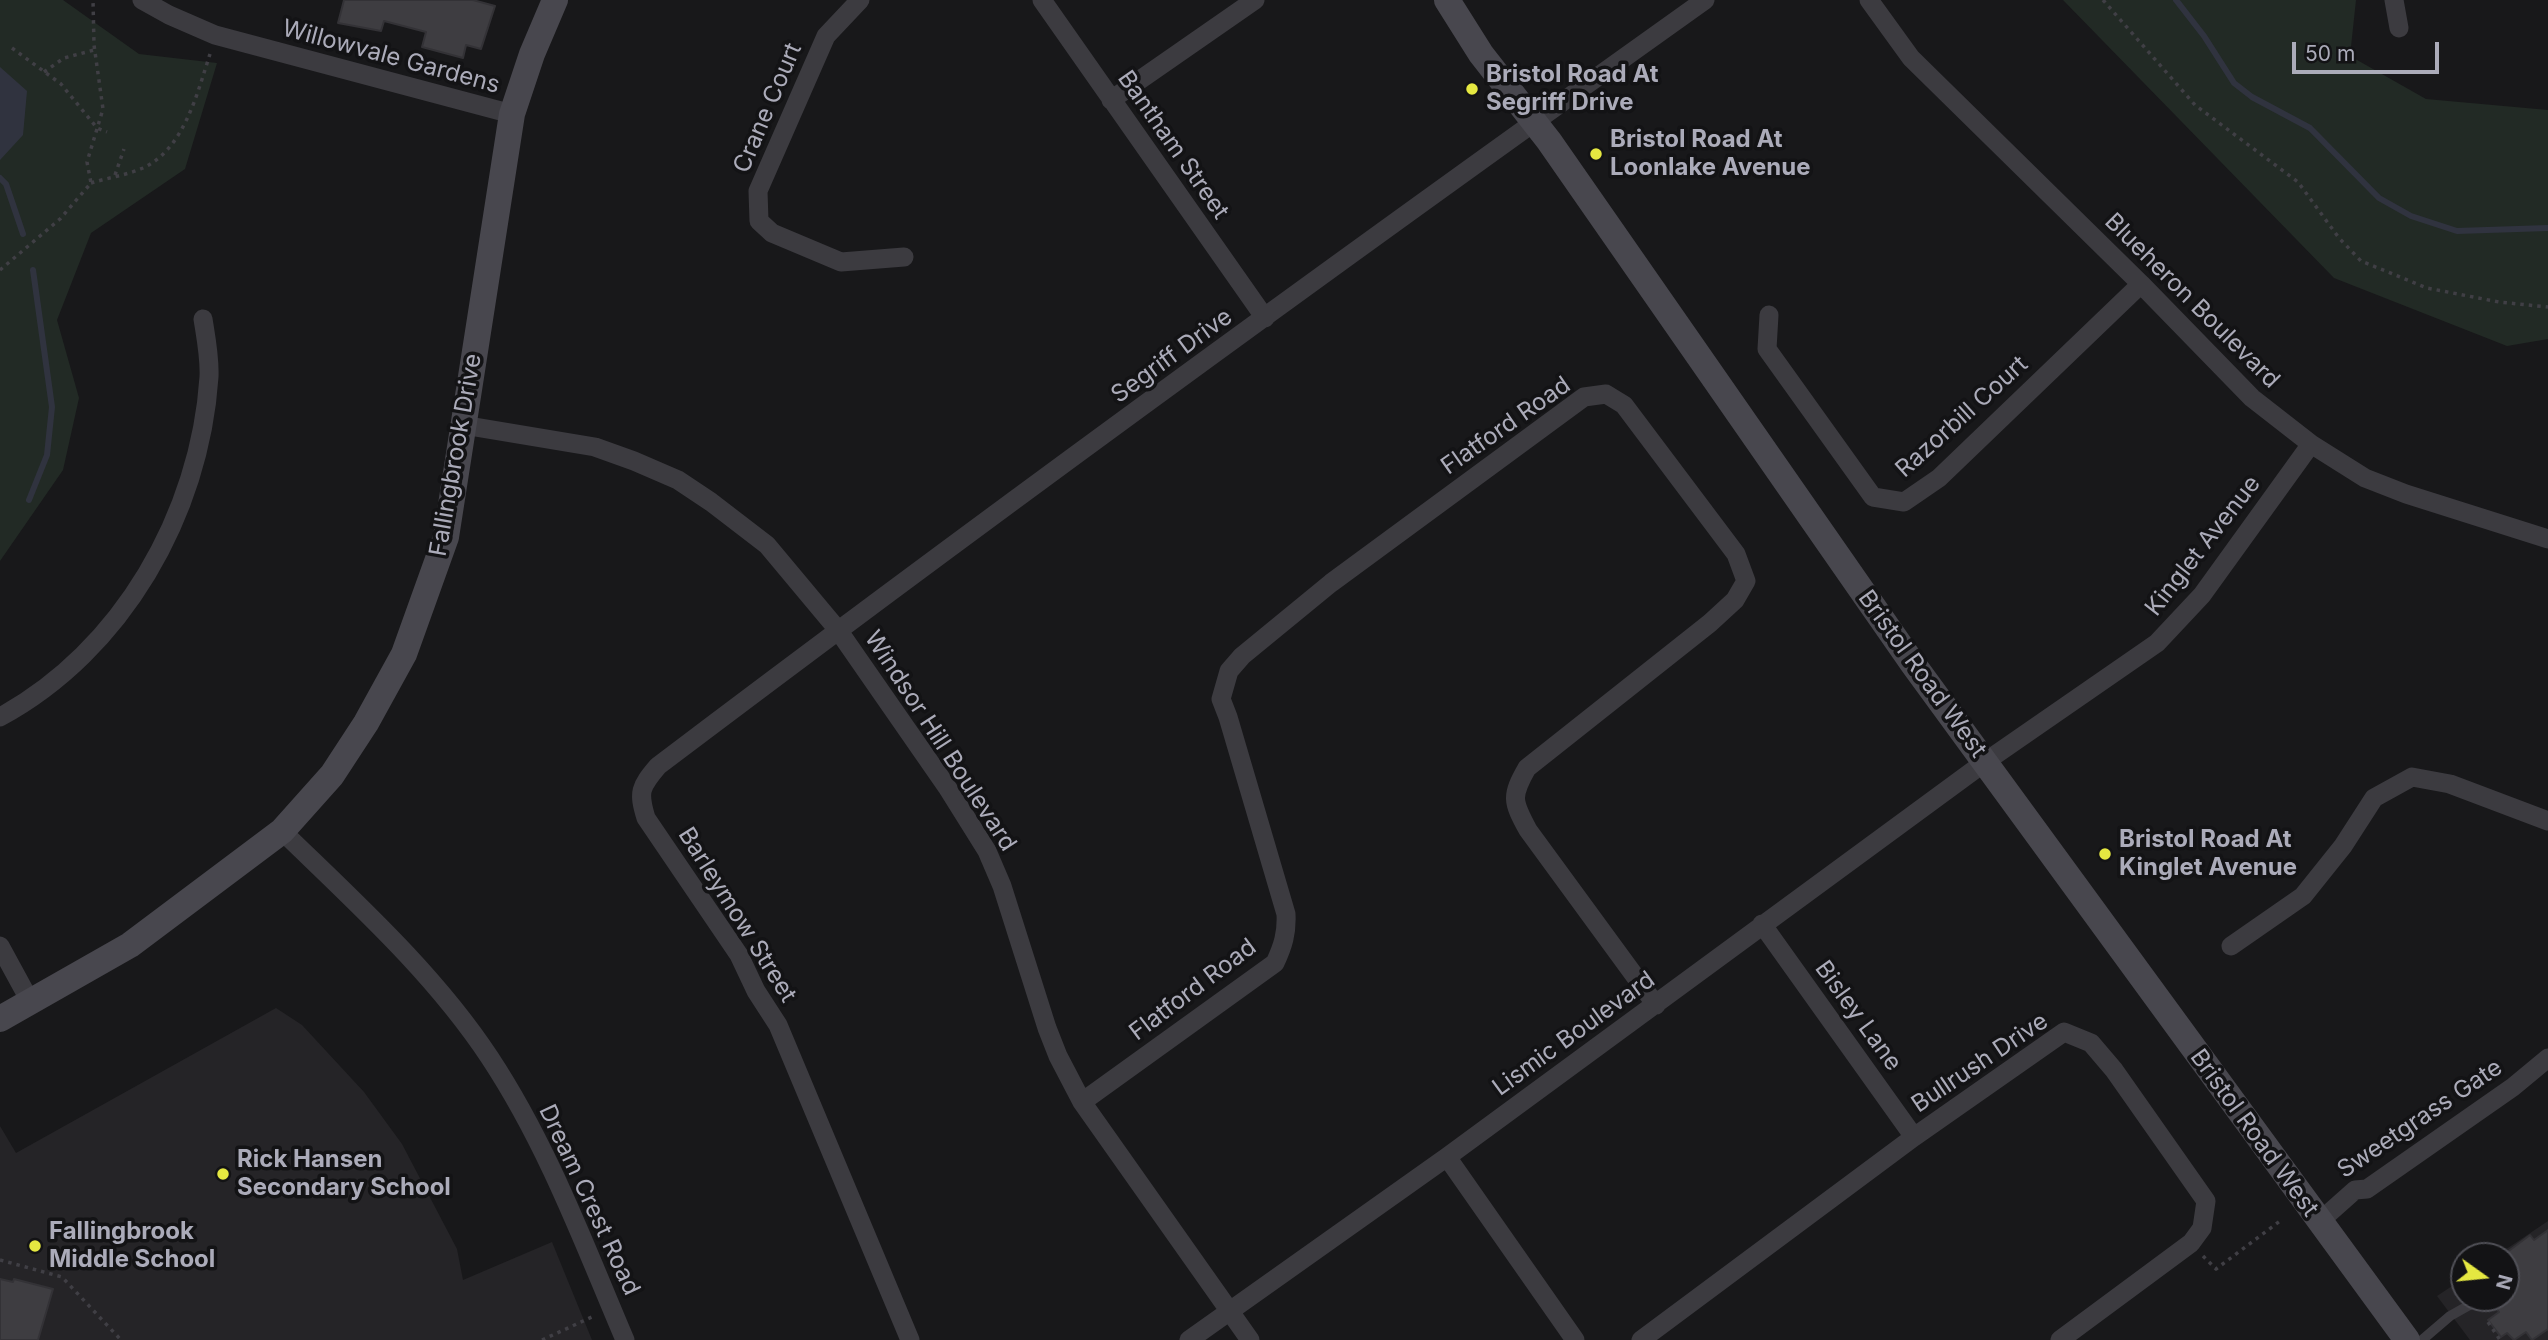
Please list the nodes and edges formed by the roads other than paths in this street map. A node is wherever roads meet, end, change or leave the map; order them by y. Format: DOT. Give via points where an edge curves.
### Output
graph roads {
  1 [pos="142,0"];
  2 [pos="555,0"];
  3 [pos="860,0"];
  4 [pos="1042,0"];
  5 [pos="1255,0"];
  6 [pos="1447,0"];
  7 [pos="1706,0"];
  8 [pos="1869,0"];
  9 [pos="2394,0"];
  10 [pos="2399,29"];
  11 [pos="1111,100"];
  12 [pos="512,114"];
  13 [pos="1535,122"];
  14 [pos="904,257"];
  15 [pos="2141,284"];
  16 [pos="1769,315"];
  17 [pos="1265,318"];
  18 [pos="203,319"];
  19 [pos="463,425"];
  20 [pos="2311,444"];
  21 [pos="2548,538"];
  22 [pos="838,630"];
  23 [pos="0,717"];
  24 [pos="1985,762"];
  25 [pos="2548,821"];
  26 [pos="282,831"];
  27 [pos="1762,924"];
  28 [pos="0,946"];
  29 [pos="2231,946"];
  30 [pos="31,1003"];
  31 [pos="1656,1005"];
  32 [pos="0,1019"];
  33 [pos="2548,1058"];
  34 [pos="1082,1102"];
  35 [pos="1914,1136"];
  36 [pos="1447,1157"];
  37 [pos="2319,1222"];
  38 [pos="1228,1310"];
  39 [pos="2457,1312"];
  40 [pos="625,1340"];
  41 [pos="910,1340"];
  42 [pos="1189,1340"];
  43 [pos="1250,1340"];
  44 [pos="1575,1340"];
  45 [pos="1641,1340"];
  46 [pos="2060,1340"];
  47 [pos="2407,1340"];
  48 [pos="2422,1340"];
  1 -- 12 [label="street, Willowvale Gardens" via="215,35"];
  2 -- 12 [label="street, Fallingbrook Drive"];
  3 -- 14 [label="street, Crane Court" via="826,36 758,191 759,221 772,233 841,262"];
  4 -- 11 [label="street, Bantham Street"];
  5 -- 11 [label="street"];
  6 -- 13 [label="street, Bristol Road West" via="1481,54"];
  7 -- 13 [label="street, Segriff Drive"];
  8 -- 15 [label="street, Blueheron Boulevard" via="1911,58"];
  9 -- 10 [label="street"];
  11 -- 17 [label="street, Bantham Street"];
  12 -- 19 [label="street, Fallingbrook Drive"];
  13 -- 17 [label="street, Segriff Drive"];
  13 -- 24 [label="street, Bristol Road West"];
  15 -- 16 [label="street, Razorbill Court" via="1939,478 1903,502 1873,497 1768,349"];
  15 -- 20 [label="street, Blueheron Boulevard" via="2252,398"];
  17 -- 22 [label="street, Segriff Drive"];
  18 -- 23 [label="street" via="209,376 203,421 186,493 152,565 111,627 64,675"];
  19 -- 22 [label="street, Windsor Hill Boulevard" via="595,447 678,480 767,545"];
  19 -- 26 [label="street, Fallingbrook Drive" via="446,537 404,654 332,775"];
  20 -- 21 [label="street, Blueheron Boulevard" via="2365,478"];
  20 -- 24 [label="street, Kinglet Avenue" via="2202,594 2157,643"];
  22 -- 34 [label="street, Windsor Hill Boulevard" via="987,851 1047,1028"];
  22 -- 41 [label="street, Barleymow Street" via="657,766 639,798 646,818 739,955 778,1025"];
  24 -- 27 [label="street, Lismic Boulevard"];
  24 -- 37 [label="street, Bristol Road West"];
  25 -- 29 [label="street" via="2449,785 2412,777 2374,798 2303,896"];
  26 -- 30 [label="street, Fallingbrook Drive" via="130,945"];
  26 -- 40 [label="street, Dream Crest Road" via="421,969 489,1056 545,1152"];
  27 -- 31 [label="street, Lismic Boulevard"];
  27 -- 35 [label="street, Bisley Lane"];
  28 -- 30 [label="street"];
  30 -- 32 [label="street, Fallingbrook Drive"];
  31 -- 34 [label="street, Flatford Road" via="1528,830 1518,812 1515,789 1527,768 1710,623 1735,600 1746,582 1736,554 1624,405 1606,394 1584,397 1529,436 1331,583 1229,671 1221,699 1286,914 1282,947 1275,963"];
  31 -- 36 [label="street, Lismic Boulevard"];
  33 -- 37 [label="street, Sweetgrass Gate" via="2367,1189 2355,1190"];
  34 -- 38 [label="street, Windsor Hill Boulevard"];
  35 -- 45 [label="street, Bullrush Drive"];
  35 -- 46 [label="street, Bullrush Drive" via="2064,1031 2091,1043 2114,1070 2206,1201 2202,1228 2191,1243"];
  36 -- 38 [label="street, Lismic Boulevard"];
  36 -- 44 [label="street"];
  37 -- 47 [label="street, Bristol Road West"];
  38 -- 42 [label="street, Lismic Boulevard"];
  38 -- 43 [label="street, Windsor Hill Boulevard"];
  39 -- 48 [label="lane"];
}
